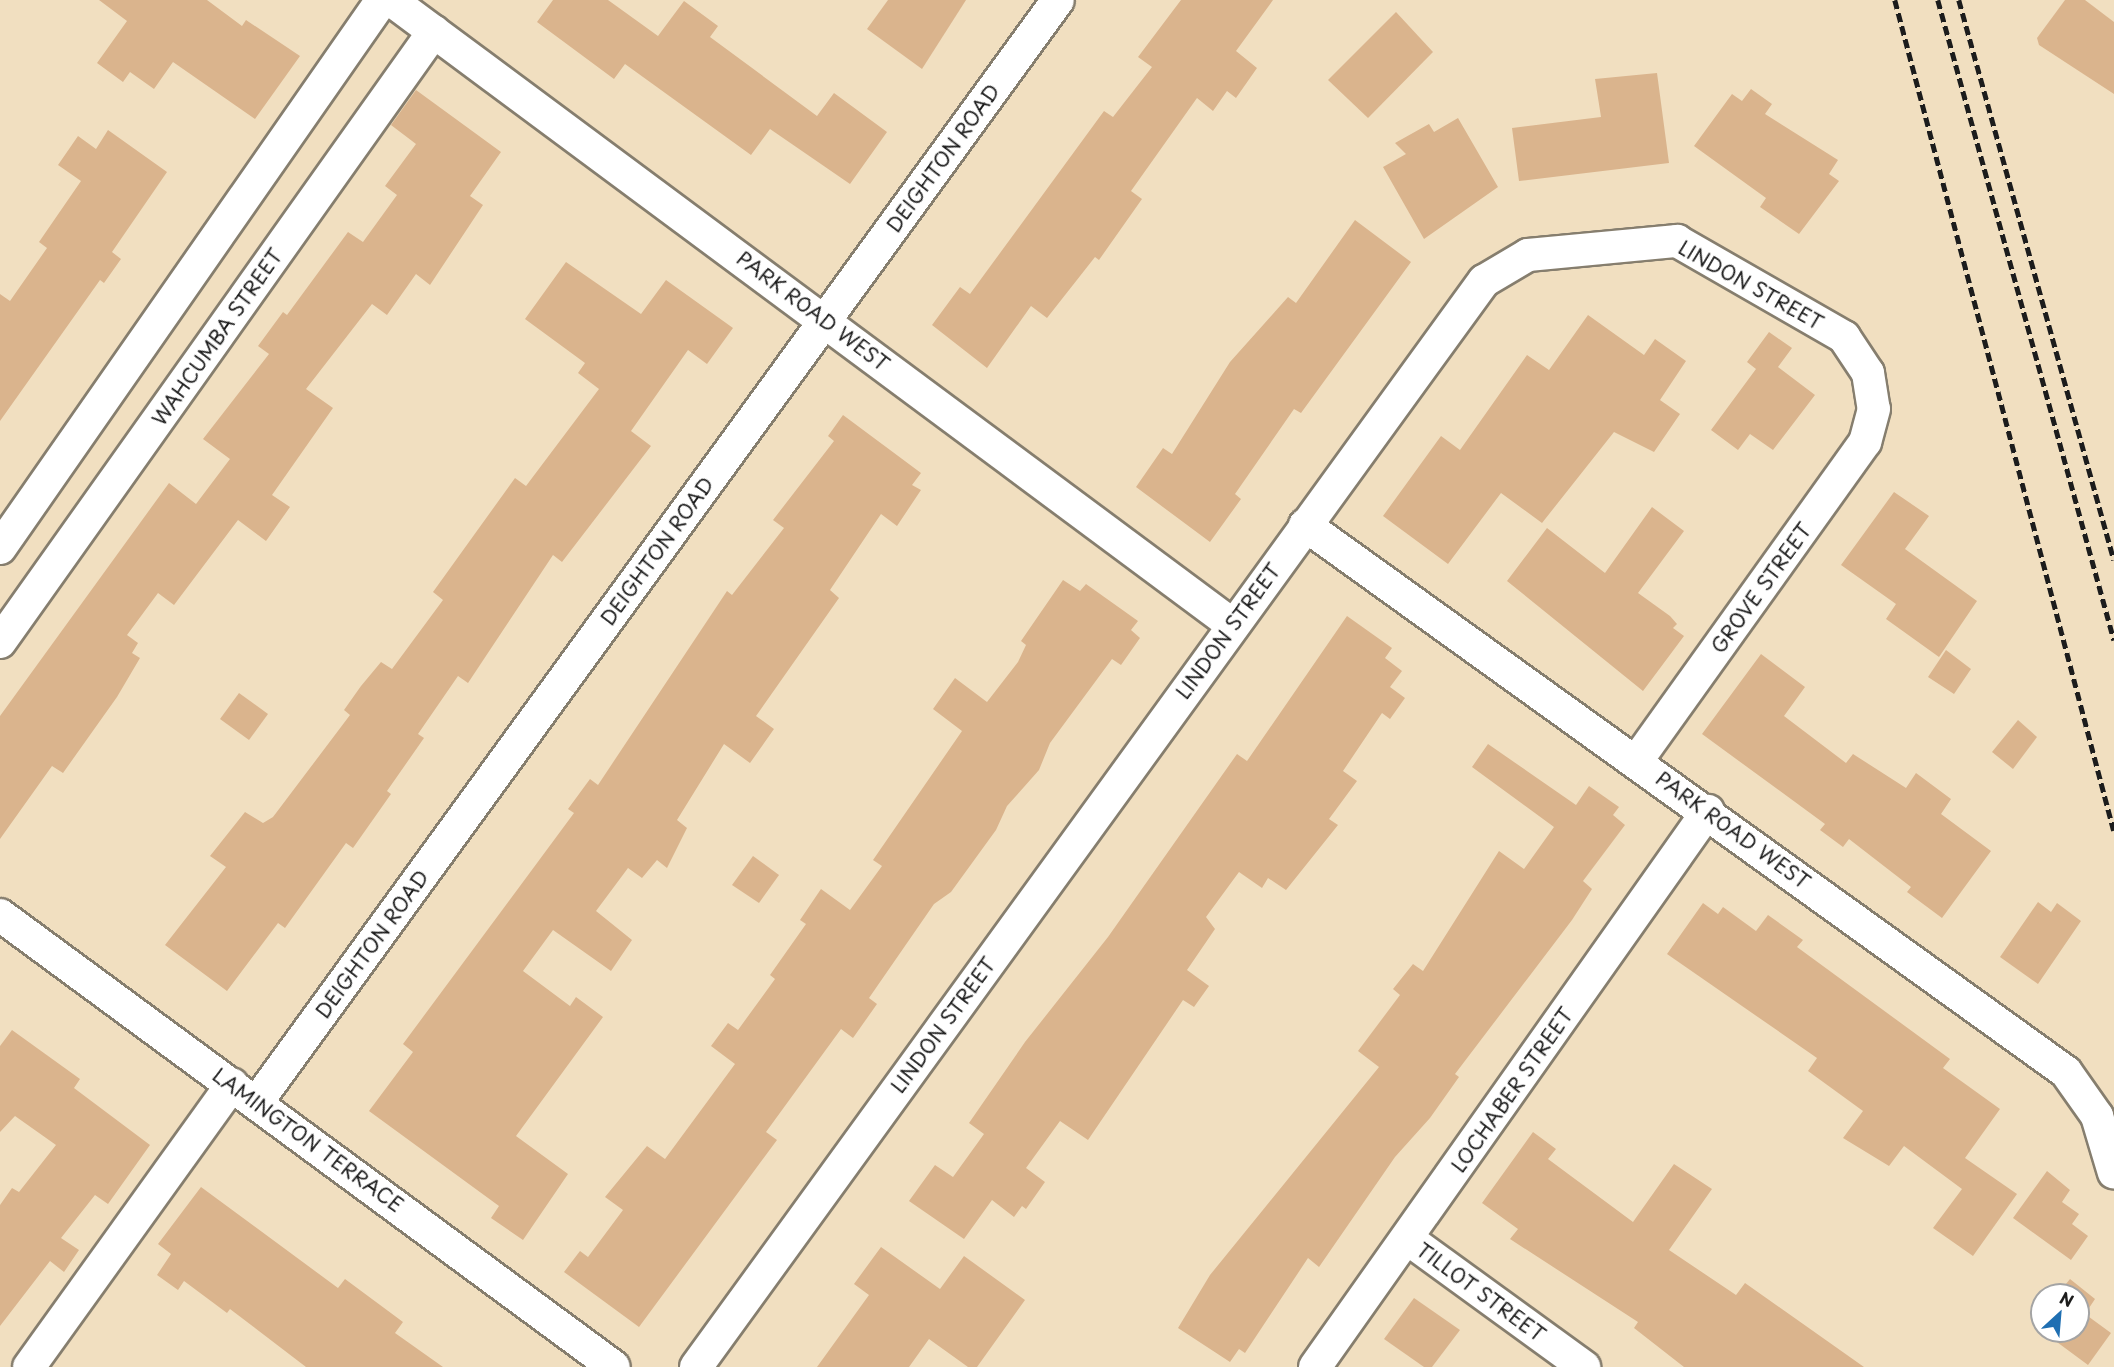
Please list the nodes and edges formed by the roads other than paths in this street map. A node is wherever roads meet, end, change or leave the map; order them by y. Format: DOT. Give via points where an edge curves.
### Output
graph roads {
  1 [pos="382,0"];
  2 [pos="392,0"];
  3 [pos="1058,0"];
  4 [pos="434,31"];
  5 [pos="825,319"];
  6 [pos="1874,409"];
  7 [pos="1305,525"];
  8 [pos="0,548"];
  9 [pos="1233,625"];
  10 [pos="0,642"];
  11 [pos="1637,761"];
  12 [pos="1708,811"];
  13 [pos="0,915"];
  14 [pos="231,1084"];
  15 [pos="257,1102"];
  16 [pos="2114,1173"];
  17 [pos="1408,1239"];
  18 [pos="29,1367"];
  19 [pos="614,1367"];
  20 [pos="696,1367"];
  21 [pos="1315,1367"];
  22 [pos="1584,1367"];
  1 -- 8 [label="street"];
  2 -- 4 [label="street, PARK ROAD WEST"];
  3 -- 5 [label="street, DEIGHTON ROAD"];
  4 -- 5 [label="street, PARK ROAD WEST"];
  4 -- 10 [label="street, WAHCUMBA STREET"];
  5 -- 9 [label="street, PARK ROAD WEST"];
  5 -- 15 [label="street, DEIGHTON ROAD"];
  6 -- 7 [label="street, LINDON STREET" via="1868,373 1844,337 1677,241 1528,255 1484,281"];
  6 -- 11 [label="street, GROVE STREET" via="1865,442"];
  7 -- 9 [label="street, LINDON STREET"];
  7 -- 11 [label="street, PARK ROAD WEST"];
  9 -- 20 [label="street, LINDON STREET"];
  11 -- 12 [label="street, PARK ROAD WEST"];
  12 -- 16 [label="street, PARK ROAD WEST" via="2066,1072 2097,1116"];
  12 -- 17 [label="street, LOCHABER STREET"];
  13 -- 14 [label="street, LAMINGTON TERRACE"];
  14 -- 15 [label="street, LAMINGTON TERRACE"];
  14 -- 18 [label="street"];
  15 -- 19 [label="street, LAMINGTON TERRACE"];
  17 -- 21 [label="street, LOCHABER STREET"];
  17 -- 22 [label="street, TILLOT STREET"];
}
